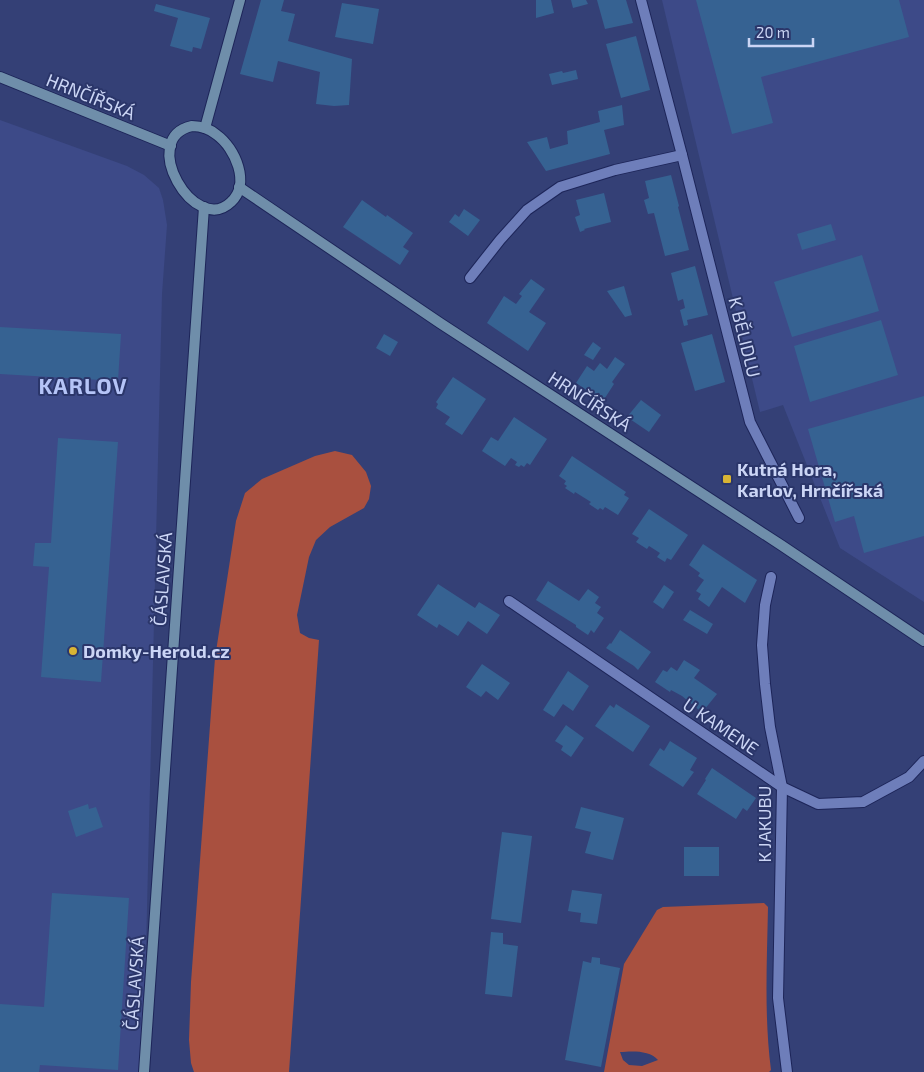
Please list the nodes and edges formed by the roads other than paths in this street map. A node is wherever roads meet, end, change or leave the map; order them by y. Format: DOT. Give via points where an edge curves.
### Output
graph roads {
  1 [pos="240,0"];
  2 [pos="641,0"];
  3 [pos="0,77"];
  4 [pos="205,128"];
  5 [pos="171,146"];
  6 [pos="682,155"];
  7 [pos="239,187"];
  8 [pos="204,207"];
  9 [pos="470,278"];
  10 [pos="799,518"];
  11 [pos="771,578"];
  12 [pos="510,601"];
  13 [pos="924,642"];
  14 [pos="924,761"];
  15 [pos="782,787"];
  16 [pos="144,1072"];
  17 [pos="787,1072"];
  1 -- 4 [label="main road"];
  2 -- 6 [label="street, K BĚLIDLU"];
  3 -- 5 [label="main road, HRNČÍŘSKÁ"];
  4 -- 5 [label="main road" via="184,128"];
  4 -- 7 [label="main road" via="231,150 239,171"];
  5 -- 8 [label="main road" via="169,158 177,183 189,198"];
  6 -- 9 [label="street" via="560,187 527,210"];
  6 -- 10 [label="street, K BĚLIDLU" via="750,422"];
  7 -- 8 [label="main road" via="236,196 226,206"];
  7 -- 13 [label="main road, HRNČÍŘSKÁ"];
  8 -- 16 [label="main road, ČÁSLAVSKÁ"];
  11 -- 15 [label="street, K JAKUBU" via="762,645 770,727"];
  12 -- 15 [label="street, U KAMENE"];
  14 -- 15 [label="street, U KAMENE" via="909,778 863,802 818,804"];
  15 -- 17 [label="street, K JAKUBU" via="778,998"];
}
